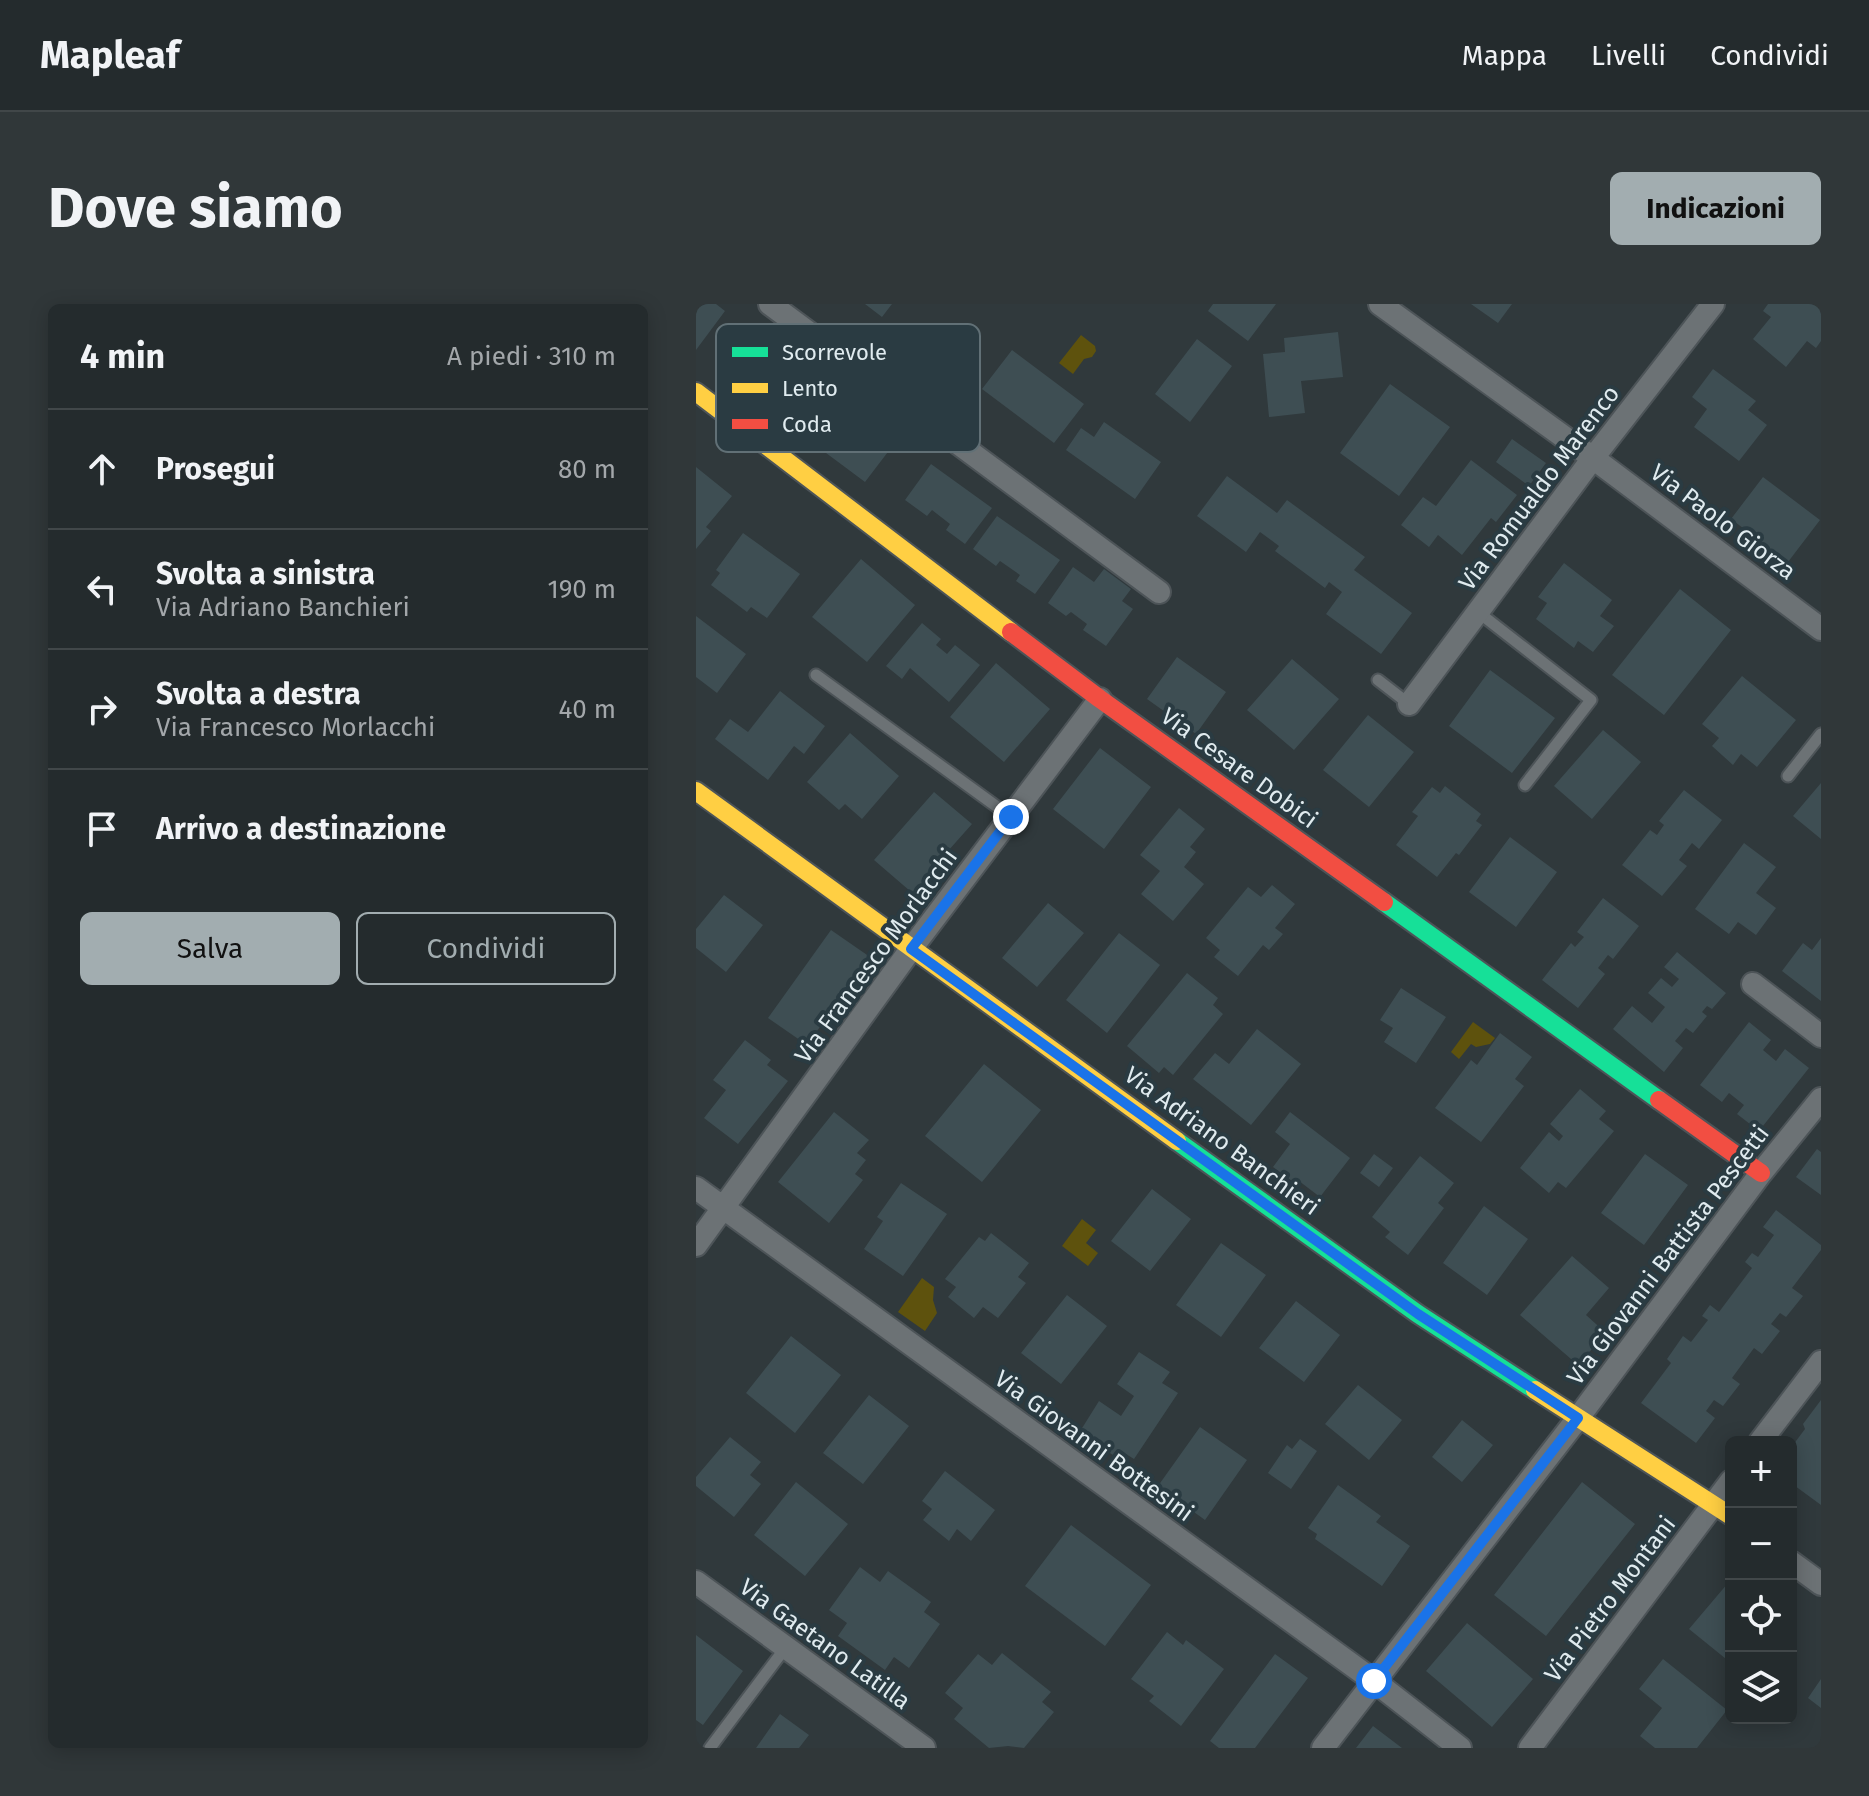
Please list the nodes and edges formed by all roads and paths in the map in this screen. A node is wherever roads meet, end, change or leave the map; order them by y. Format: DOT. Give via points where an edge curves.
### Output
graph roads {
  1 [pos="770,304"];
  2 [pos="1380,304"];
  3 [pos="1713,304"];
  4 [pos="797,324"];
  5 [pos="696,392"];
  6 [pos="716,407"];
  7 [pos="775,452"];
  8 [pos="970,452"];
  9 [pos="1593,458"];
  10 [pos="1159,592"];
  11 [pos="1478,612"];
  12 [pos="1821,629"];
  13 [pos="816,675"];
  14 [pos="1378,680"];
  15 [pos="1100,699"];
  16 [pos="1409,704"];
  17 [pos="1821,734"];
  18 [pos="1788,776"];
  19 [pos="1525,785"];
  20 [pos="696,791"];
  21 [pos="1011,817"];
  22 [pos="911,949"];
  23 [pos="1753,984"];
  24 [pos="1821,1036"];
  25 [pos="1821,1099"];
  26 [pos="1761,1173"];
  27 [pos="696,1188"];
  28 [pos="723,1208"];
  29 [pos="696,1245"];
  30 [pos="1821,1362"];
  31 [pos="1578,1418"];
  32 [pos="1765,1436"];
  33 [pos="1723,1509"];
  34 [pos="1797,1565"];
  35 [pos="1817,1574"];
  36 [pos="696,1582"];
  37 [pos="786,1647"];
  38 [pos="1374,1681"];
  39 [pos="710,1748"];
  40 [pos="924,1748"];
  41 [pos="1323,1748"];
  42 [pos="1460,1748"];
  43 [pos="1530,1748"];
  1 -- 4 [label="street"];
  2 -- 9 [label="street, Via Paolo Giorza"];
  3 -- 9 [label="street, Via Romualdo Marenco"];
  5 -- 6 [label="street, Via Cesare Dobici"];
  7 -- 15 [label="street, Via Cesare Dobici"];
  8 -- 10 [label="street"];
  9 -- 11 [label="street, Via Romualdo Marenco"];
  9 -- 12 [label="street, Via Paolo Giorza"];
  11 -- 16 [label="street, Via Romualdo Marenco"];
  11 -- 19 [label="lane" via="1591,700"];
  13 -- 21 [label="lane"];
  14 -- 16 [label="lane"];
  15 -- 21 [label="street, Via Francesco Morlacchi"];
  15 -- 26 [label="street, Via Cesare Dobici"];
  17 -- 18 [label="lane"];
  20 -- 22 [label="street, Via Adriano Banchieri"];
  21 -- 22 [label="street, Via Francesco Morlacchi"];
  22 -- 28 [label="street, Via Francesco Morlacchi"];
  22 -- 31 [label="street, Via Adriano Banchieri" via="1418,1314"];
  23 -- 24 [label="street"];
  25 -- 26 [label="street, Via Giovanni Battista Pescetti"];
  26 -- 31 [label="street, Via Giovanni Battista Pescetti"];
  27 -- 28 [label="street, Via Giovanni Bottesini"];
  28 -- 29 [label="street, Via Francesco Morlacchi"];
  28 -- 38 [label="street, Via Giovanni Bottesini"];
  30 -- 32 [label="street"];
  31 -- 33 [label="street, Via Adriano Banchieri"];
  31 -- 38 [label="street, Via Giovanni Battista Pescetti"];
  33 -- 43 [label="street, Via Pietro Montani"];
  34 -- 35 [label="street"];
  36 -- 37 [label="street, Via Gaetano Latilla"];
  37 -- 39 [label="lane"];
  37 -- 40 [label="street, Via Gaetano Latilla"];
  38 -- 41 [label="street, Via Giovanni Battista Pescetti"];
  38 -- 42 [label="street, Via Giovanni Bottesini"];
}
